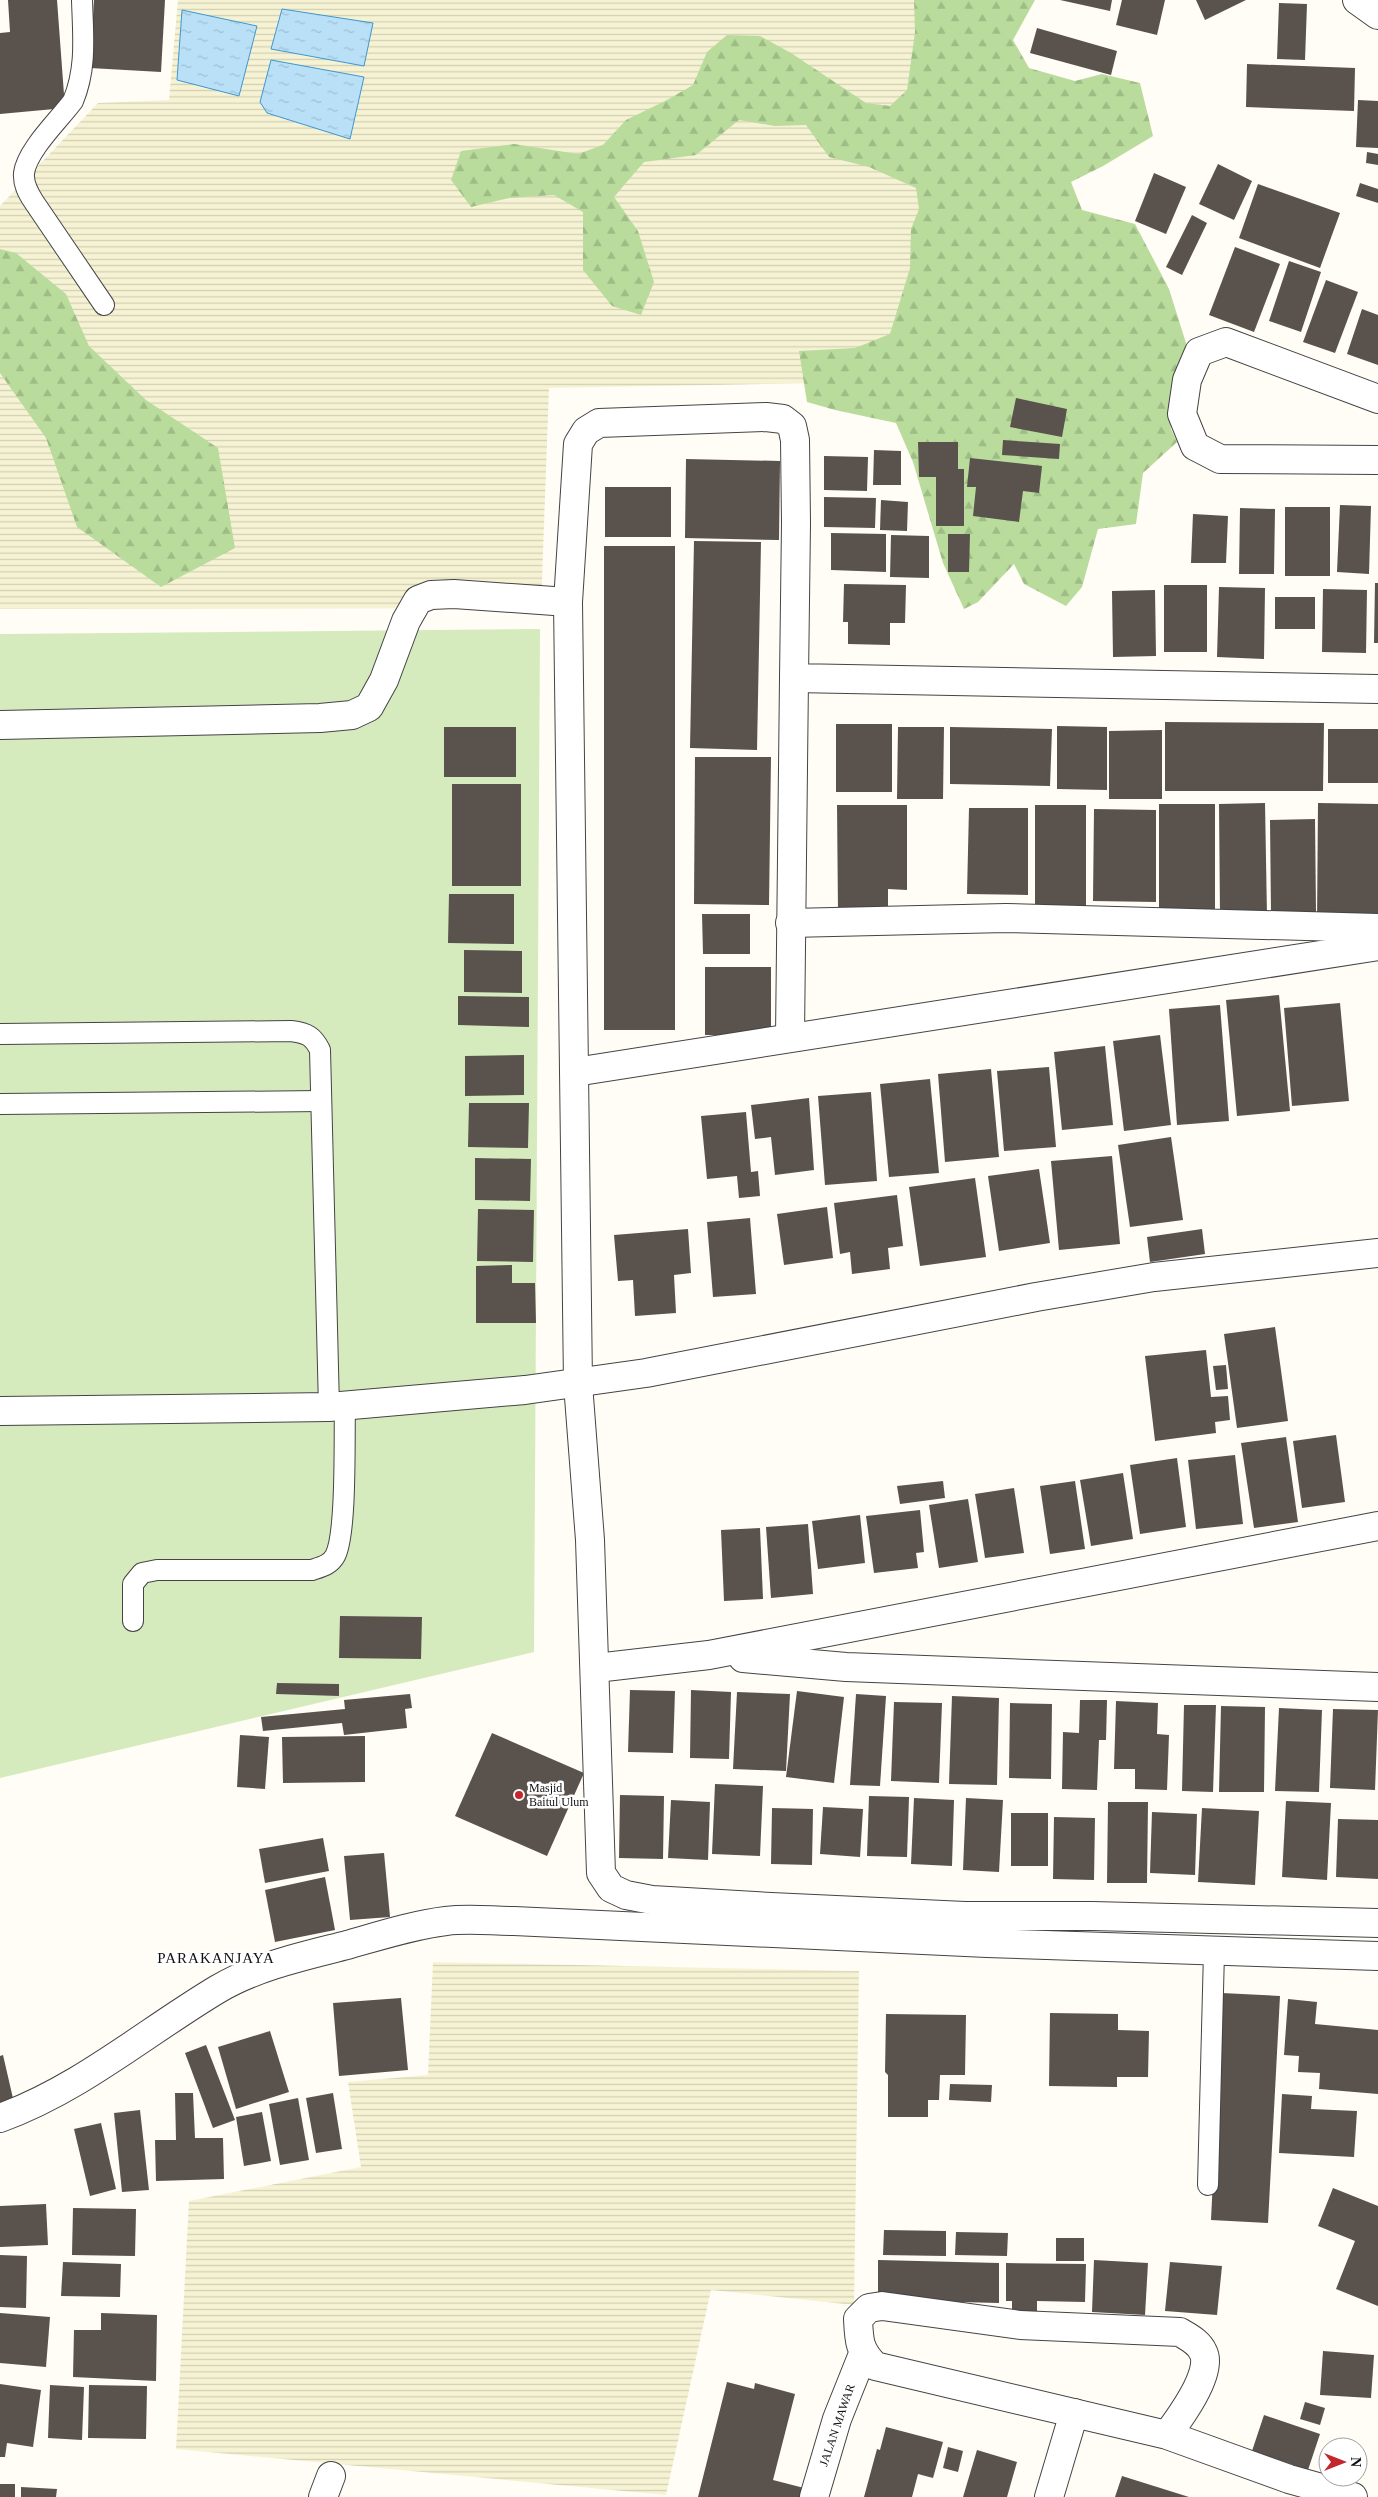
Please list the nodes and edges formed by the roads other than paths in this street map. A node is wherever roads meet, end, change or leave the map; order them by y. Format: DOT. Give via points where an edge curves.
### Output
graph roads {
  1 [pos="82,0"];
  2 [pos="1357,0"];
  3 [pos="1378,15"];
  4 [pos="104,305"];
  5 [pos="1378,399"];
  6 [pos="1378,460"];
  7 [pos="568,602"];
  8 [pos="794,678"];
  9 [pos="1378,689"];
  10 [pos="0,725"];
  11 [pos="790,924"];
  12 [pos="1378,928"];
  13 [pos="1378,946"];
  14 [pos="0,1034"];
  15 [pos="790,1037"];
  16 [pos="575,1072"];
  17 [pos="321,1101"];
  18 [pos="0,1104"];
  19 [pos="1378,1252"];
  20 [pos="578,1384"];
  21 [pos="337,1407"];
  22 [pos="0,1411"];
  23 [pos="1378,1526"];
  24 [pos="133,1621"];
  25 [pos="708,1655"];
  26 [pos="596,1668"];
  27 [pos="1378,1687"];
  28 [pos="1378,1923"];
  29 [pos="1214,1952"];
  30 [pos="1378,1956"];
  31 [pos="0,2118"];
  32 [pos="1208,2185"];
  33 [pos="863,2354"];
  34 [pos="1074,2414"];
  35 [pos="1167,2435"];
  36 [pos="1286,2488"];
  37 [pos="814,2497"];
  38 [pos="1049,2497"];
  39 [pos="1353,2497"];
  1 -- 4 [label="lane" via="83,62 78,90 28,160 24,180 34,202"];
  2 -- 3 [label="street"];
  5 -- 6 [label="street" via="1226,342 1200,352 1187,380 1182,414 1195,446 1220,459"];
  7 -- 8 [label="street" via="578,444 586,430 599,423 783,419 792,426 795,440"];
  7 -- 10 [label="street" via="454,594 431,595 418,600 369,707 352,715"];
  7 -- 16 [label="street"];
  8 -- 9 [label="street"];
  8 -- 11 [label="street"];
  11 -- 12 [label="street" via="1006,918"];
  11 -- 15 [label="street"];
  13 -- 15 [label="street"];
  14 -- 17 [label="lane" via="304,1033 314,1038 320,1050"];
  15 -- 16 [label="street"];
  16 -- 20 [label="street"];
  17 -- 18 [label="lane"];
  17 -- 21 [label="lane"];
  19 -- 20 [label="street" via="1154,1277"];
  20 -- 21 [label="street"];
  20 -- 26 [label="street"];
  21 -- 22 [label="street"];
  21 -- 24 [label="lane" via="341,1526 335,1557 326,1566 312,1570 158,1570 142,1573 133,1584"];
  23 -- 25 [label="street"];
  25 -- 26 [label="street"];
  25 -- 27 [label="street" via="846,1667"];
  26 -- 28 [label="street" via="601,1873 611,1888 626,1895 652,1900 965,1916"];
  29 -- 30 [label="street"];
  29 -- 31 [label="street" via="662,1927 446,1921 306,1954 235,1981 206,1996 81,2077"];
  29 -- 32 [label="lane"];
  33 -- 34 [label="street" via="875,2366"];
  33 -- 35 [label="street" via="858,2319 869,2308 882,2306 1020,2324 1180,2332 1193,2340 1204,2353 1205,2369 1186,2409"];
  33 -- 37 [label="street, JALAN MAWAR" via="837,2419"];
  34 -- 35 [label="street"];
  34 -- 38 [label="street"];
  35 -- 36 [label="street"];
  36 -- 39 [label="street"];
}
